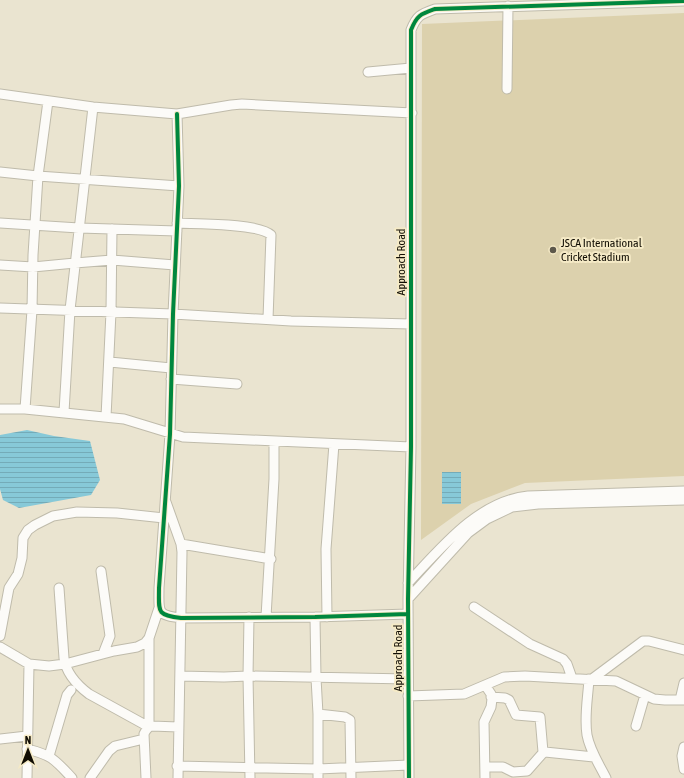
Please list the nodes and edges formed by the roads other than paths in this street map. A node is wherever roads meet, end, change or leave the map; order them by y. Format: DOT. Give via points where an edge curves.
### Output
graph roads {
  1 [pos="649,1"];
  2 [pos="684,1"];
  3 [pos="610,2"];
  4 [pos="623,2"];
  5 [pos="508,6"];
  6 [pos="411,68"];
  7 [pos="368,72"];
  8 [pos="507,89"];
  9 [pos="0,94"];
  10 [pos="48,101"];
  11 [pos="93,107"];
  12 [pos="412,113"];
  13 [pos="177,114"];
  14 [pos="0,172"];
  15 [pos="38,176"];
  16 [pos="84,180"];
  17 [pos="179,186"];
  18 [pos="0,223"];
  19 [pos="35,225"];
  20 [pos="177,227"];
  21 [pos="78,228"];
  22 [pos="112,229"];
  23 [pos="112,260"];
  24 [pos="75,262"];
  25 [pos="0,265"];
  26 [pos="175,265"];
  27 [pos="33,267"];
  28 [pos="0,308"];
  29 [pos="32,310"];
  30 [pos="70,310"];
  31 [pos="112,312"];
  32 [pos="173,314"];
  33 [pos="268,319"];
  34 [pos="411,324"];
  35 [pos="110,362"];
  36 [pos="171,368"];
  37 [pos="171,378"];
  38 [pos="237,384"];
  39 [pos="0,409"];
  40 [pos="25,409"];
  41 [pos="64,412"];
  42 [pos="106,417"];
  43 [pos="170,434"];
  44 [pos="274,442"];
  45 [pos="334,444"];
  46 [pos="411,447"];
  47 [pos="684,490"];
  48 [pos="165,498"];
  49 [pos="684,500"];
  50 [pos="164,518"];
  51 [pos="181,544"];
  52 [pos="270,559"];
  53 [pos="101,571"];
  54 [pos="408,583"];
  55 [pos="59,588"];
  56 [pos="4,595"];
  57 [pos="408,599"];
  58 [pos="474,607"];
  59 [pos="159,608"];
  60 [pos="408,614"];
  61 [pos="249,617"];
  62 [pos="266,617"];
  63 [pos="315,617"];
  64 [pos="327,617"];
  65 [pos="181,618"];
  66 [pos="0,636"];
  67 [pos="149,638"];
  68 [pos="0,647"];
  69 [pos="684,650"];
  70 [pos="103,654"];
  71 [pos="29,664"];
  72 [pos="65,664"];
  73 [pos="180,676"];
  74 [pos="248,676"];
  75 [pos="316,678"];
  76 [pos="572,678"];
  77 [pos="408,679"];
  78 [pos="590,679"];
  79 [pos="684,683"];
  80 [pos="485,685"];
  81 [pos="71,690"];
  82 [pos="645,695"];
  83 [pos="408,696"];
  84 [pos="492,697"];
  85 [pos="682,700"];
  86 [pos="318,714"];
  87 [pos="636,726"];
  88 [pos="149,727"];
  89 [pos="178,727"];
  90 [pos="27,736"];
  91 [pos="0,739"];
  92 [pos="144,739"];
  93 [pos="684,747"];
  94 [pos="27,749"];
  95 [pos="543,752"];
  96 [pos="49,756"];
  97 [pos="594,757"];
  98 [pos="409,765"];
  99 [pos="177,766"];
  100 [pos="250,767"];
  101 [pos="485,767"];
  102 [pos="350,768"];
  103 [pos="684,769"];
  104 [pos="318,774"];
  105 [pos="27,778"];
  106 [pos="72,778"];
  107 [pos="90,778"];
  108 [pos="146,778"];
  109 [pos="178,778"];
  110 [pos="250,778"];
  111 [pos="351,778"];
  112 [pos="409,778"];
  113 [pos="485,778"];
  114 [pos="606,778"];
  1 -- 2 [label="street, Approach Road"];
  1 -- 4 [label="street, Approach Road"];
  3 -- 4 [label="street, Approach Road"];
  3 -- 5 [label="street, Approach Road"];
  5 -- 6 [label="street, Approach Road" via="435,9 423,13 415,19 411,30"];
  5 -- 8 [label="street"];
  6 -- 7 [label="street"];
  6 -- 12 [label="street, Approach Road"];
  9 -- 10 [label="street"];
  10 -- 11 [label="street"];
  10 -- 15 [label="street"];
  11 -- 13 [label="street"];
  11 -- 16 [label="street"];
  12 -- 13 [label="street" via="231,104"];
  12 -- 34 [label="street, Approach Road"];
  13 -- 17 [label="street"];
  14 -- 15 [label="street"];
  15 -- 16 [label="street"];
  15 -- 19 [label="street"];
  16 -- 17 [label="street"];
  16 -- 21 [label="street"];
  17 -- 20 [label="street"];
  18 -- 19 [label="street"];
  19 -- 21 [label="street"];
  19 -- 27 [label="street"];
  20 -- 22 [label="street"];
  20 -- 26 [label="street"];
  20 -- 33 [label="street" via="253,228 271,235"];
  21 -- 22 [label="street"];
  21 -- 24 [label="street"];
  22 -- 23 [label="street"];
  23 -- 24 [label="street"];
  23 -- 26 [label="street"];
  23 -- 31 [label="street"];
  24 -- 27 [label="street"];
  24 -- 30 [label="street"];
  25 -- 27 [label="street"];
  26 -- 32 [label="street"];
  27 -- 29 [label="street"];
  28 -- 29 [label="street"];
  29 -- 30 [label="street"];
  29 -- 40 [label="street"];
  30 -- 31 [label="street"];
  30 -- 41 [label="street"];
  31 -- 32 [label="street"];
  31 -- 35 [label="street"];
  32 -- 33 [label="street"];
  32 -- 36 [label="street"];
  33 -- 34 [label="street"];
  34 -- 46 [label="street, Approach Road"];
  35 -- 36 [label="street"];
  35 -- 42 [label="street"];
  36 -- 37 [label="street"];
  37 -- 38 [label="street"];
  37 -- 43 [label="street"];
  39 -- 40 [label="street"];
  40 -- 41 [label="street"];
  41 -- 42 [label="street"];
  42 -- 43 [label="street" via="124,419"];
  43 -- 44 [label="street"];
  43 -- 48 [label="street"];
  44 -- 45 [label="street"];
  44 -- 52 [label="street"];
  45 -- 46 [label="street"];
  45 -- 64 [label="street" via="326,549"];
  46 -- 54 [label="street, Approach Road"];
  47 -- 54 [label="street" via="528,496 509,499 484,511 458,532"];
  48 -- 50 [label="street"];
  48 -- 51 [label="street"];
  49 -- 57 [label="street" via="512,507 468,533"];
  50 -- 56 [label="street" via="117,512 77,512 53,516 28,530 23,538 18,574"];
  50 -- 59 [label="street"];
  51 -- 52 [label="street"];
  51 -- 65 [label="street"];
  52 -- 62 [label="street"];
  53 -- 70 [label="street" via="110,636"];
  54 -- 57 [label="street, Approach Road"];
  55 -- 72 [label="street"];
  56 -- 66 [label="street"];
  57 -- 60 [label="street, Approach Road"];
  58 -- 76 [label="street" via="530,644 563,659"];
  59 -- 65 [label="street" via="166,616"];
  59 -- 67 [label="street"];
  60 -- 64 [label="street"];
  60 -- 77 [label="street, Approach Road"];
  61 -- 62 [label="street"];
  61 -- 65 [label="street"];
  61 -- 74 [label="street"];
  62 -- 63 [label="street"];
  63 -- 64 [label="street"];
  63 -- 75 [label="street"];
  65 -- 73 [label="street"];
  67 -- 70 [label="street" via="142,646"];
  67 -- 88 [label="street"];
  68 -- 71 [label="street"];
  69 -- 78 [label="street" via="643,641"];
  70 -- 72 [label="street"];
  71 -- 72 [label="street"];
  71 -- 90 [label="street"];
  72 -- 88 [label="street" via="80,688"];
  73 -- 74 [label="street"];
  73 -- 89 [label="street"];
  74 -- 75 [label="street"];
  74 -- 100 [label="street"];
  75 -- 77 [label="street"];
  75 -- 86 [label="street"];
  76 -- 78 [label="street"];
  76 -- 80 [label="street" via="513,676"];
  77 -- 83 [label="street, Approach Road"];
  78 -- 82 [label="street" via="616,681"];
  78 -- 97 [label="street" via="586,728"];
  79 -- 85 [label="street"];
  80 -- 83 [label="street" via="459,695"];
  80 -- 84 [label="street"];
  81 -- 96 [label="street"];
  82 -- 85 [label="street" via="659,700"];
  82 -- 87 [label="street"];
  83 -- 98 [label="street, Approach Road"];
  84 -- 95 [label="street" via="509,700 516,715 540,717"];
  84 -- 101 [label="street" via="484,722"];
  86 -- 102 [label="street" via="345,717 350,720"];
  86 -- 104 [label="street"];
  88 -- 89 [label="street"];
  88 -- 92 [label="street"];
  89 -- 99 [label="street"];
  90 -- 91 [label="street"];
  90 -- 94 [label="street"];
  92 -- 107 [label="street" via="115,746"];
  92 -- 108 [label="street"];
  93 -- 103 [label="street"];
  94 -- 96 [label="street"];
  94 -- 105 [label="street"];
  95 -- 97 [label="street"];
  95 -- 101 [label="street" via="527,772"];
  96 -- 106 [label="street"];
  97 -- 114 [label="street"];
  98 -- 102 [label="street"];
  98 -- 112 [label="street, Approach Road"];
  99 -- 100 [label="street"];
  99 -- 109 [label="street"];
  100 -- 104 [label="street"];
  100 -- 110 [label="street"];
  101 -- 113 [label="street"];
  102 -- 104 [label="street"];
  102 -- 111 [label="street"];
}
